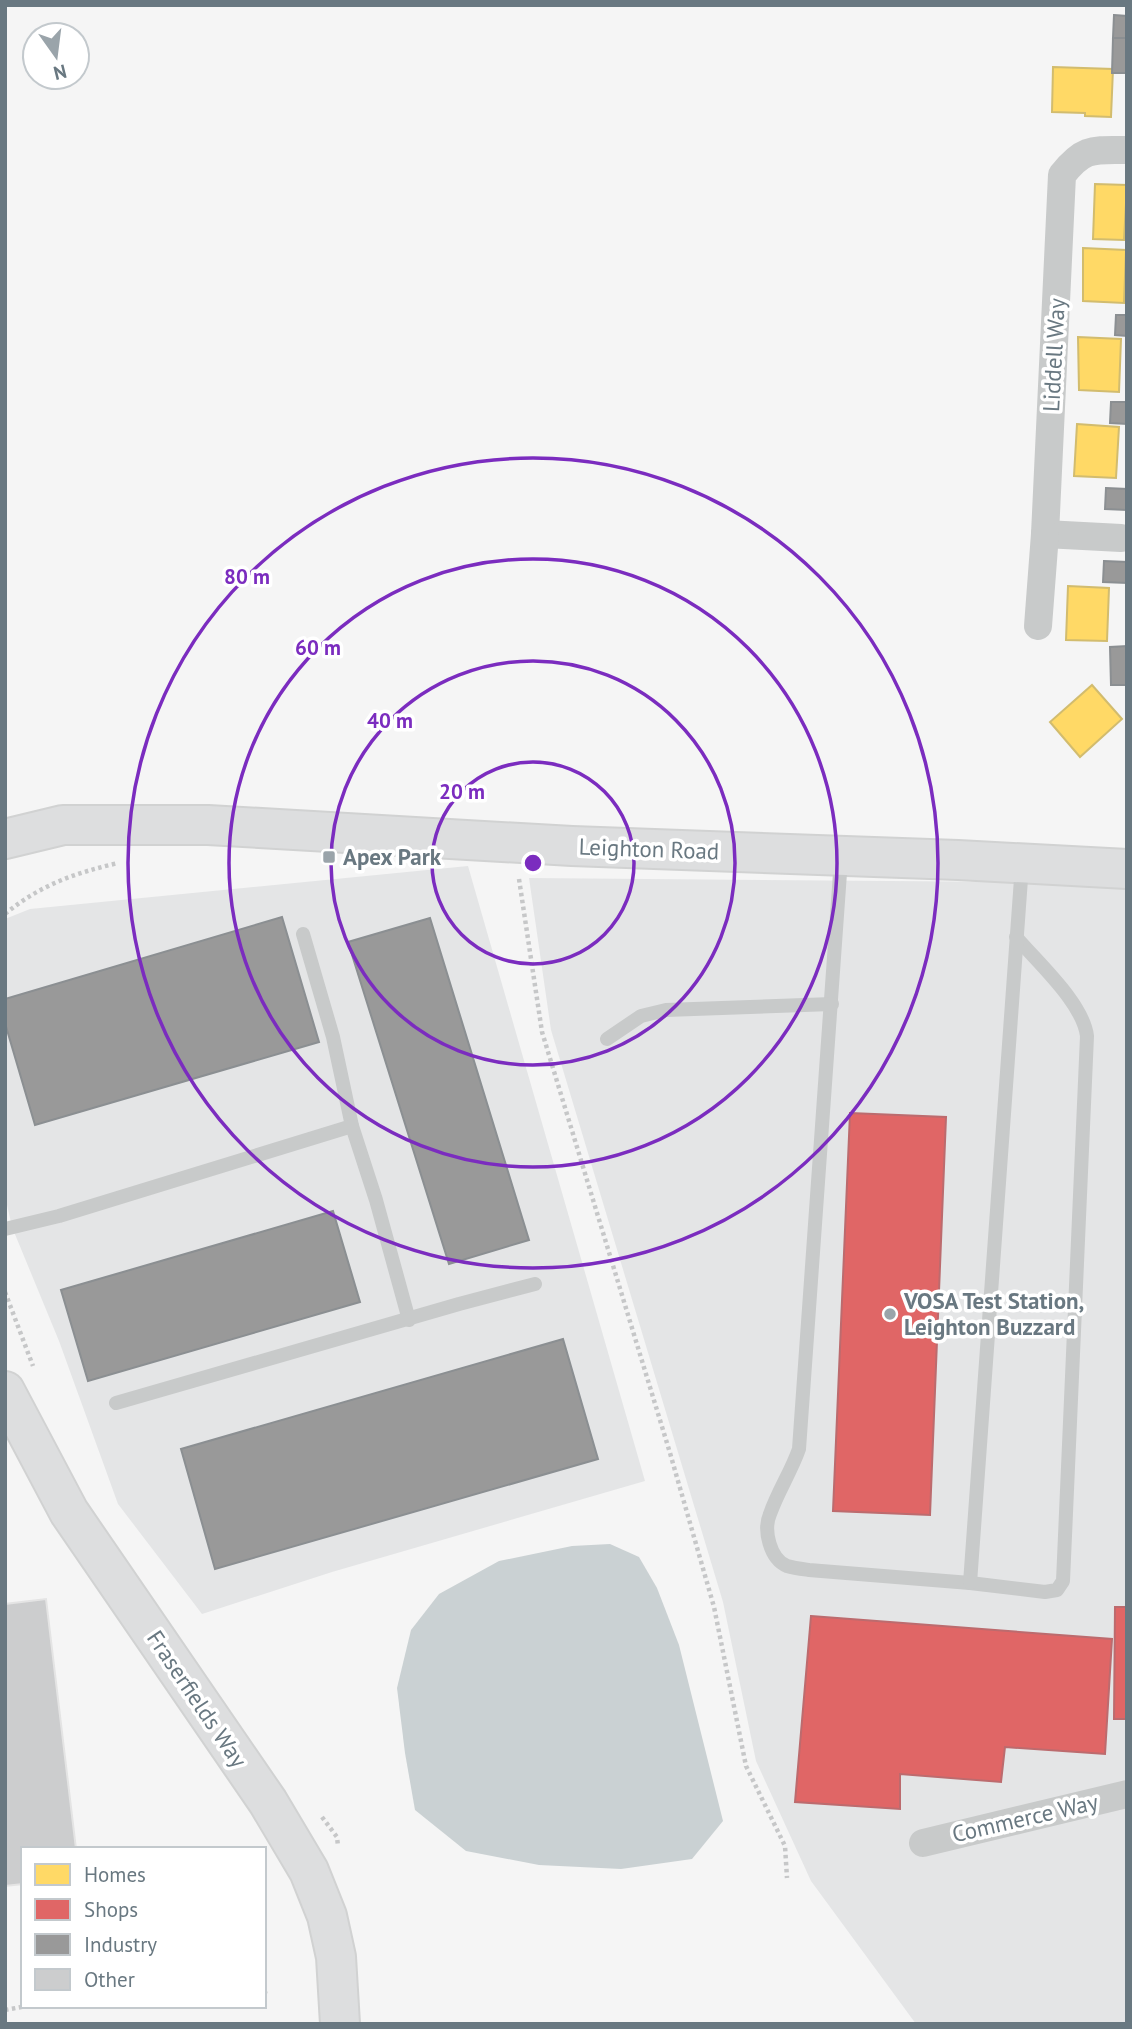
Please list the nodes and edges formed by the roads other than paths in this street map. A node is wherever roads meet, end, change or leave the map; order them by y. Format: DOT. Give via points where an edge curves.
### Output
graph roads {
  1 [pos="1127,150"];
  2 [pos="1045,534"];
  3 [pos="1121,538"];
  4 [pos="1038,626"];
  5 [pos="5,839"];
  6 [pos="841,857"];
  7 [pos="1022,863"];
  8 [pos="1127,869"];
  9 [pos="303,933"];
  10 [pos="1016,937"];
  11 [pos="832,1004"];
  12 [pos="607,1039"];
  13 [pos="352,1126"];
  14 [pos="5,1229"];
  15 [pos="535,1284"];
  16 [pos="409,1320"];
  17 [pos="5,1391"];
  18 [pos="116,1403"];
  19 [pos="970,1583"];
  20 [pos="1127,1794"];
  21 [pos="923,1843"];
  22 [pos="340,2024"];
  1 -- 2 [label="street, Liddell Way" via="1097,150 1076,158 1062,175"];
  2 -- 3 [label="street"];
  2 -- 4 [label="street, Liddell Way"];
  5 -- 6 [label="street, Leighton Road" via="63,825 208,825"];
  6 -- 7 [label="street, Leighton Road"];
  6 -- 11 [label="lane"];
  7 -- 8 [label="street, Leighton Road"];
  7 -- 10 [label="lane"];
  9 -- 13 [label="lane"];
  10 -- 19 [label="lane"];
  10 -- 19 [label="lane" via="1077,1007 1087,1036 1063,1581 1057,1591 1045,1592"];
  11 -- 12 [label="lane" via="666,1010 641,1017"];
  11 -- 19 [label="lane" via="799,1449 768,1516 769,1539 775,1557 787,1566"];
  13 -- 14 [label="lane"];
  13 -- 16 [label="lane"];
  15 -- 16 [label="lane"];
  16 -- 18 [label="lane"];
  17 -- 22 [label="street, Fraserfields Way" via="69,1513 268,1802 309,1871 327,1916 336,1957"];
  20 -- 21 [label="street, Commerce Way"];
}
